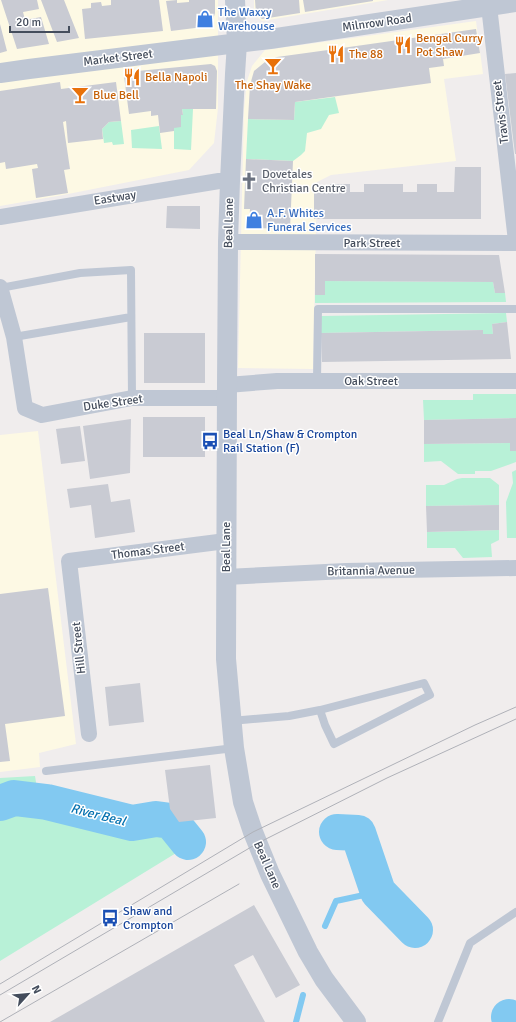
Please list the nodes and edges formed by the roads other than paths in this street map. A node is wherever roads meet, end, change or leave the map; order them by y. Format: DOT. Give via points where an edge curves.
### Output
graph roads {
  1 [pos="235,0"];
  2 [pos="516,2"];
  3 [pos="462,5"];
  4 [pos="489,6"];
  5 [pos="237,43"];
  6 [pos="0,73"];
  7 [pos="512,164"];
  8 [pos="230,181"];
  9 [pos="0,217"];
  10 [pos="228,242"];
  11 [pos="516,242"];
  12 [pos="0,288"];
  13 [pos="516,309"];
  14 [pos="131,317"];
  15 [pos="14,337"];
  16 [pos="317,381"];
  17 [pos="516,381"];
  18 [pos="227,391"];
  19 [pos="132,398"];
  20 [pos="226,541"];
  21 [pos="69,561"];
  22 [pos="516,568"];
  23 [pos="226,577"];
  24 [pos="320,710"];
  25 [pos="231,721"];
  26 [pos="89,734"];
  27 [pos="234,748"];
  28 [pos="46,771"];
  29 [pos="516,912"];
  30 [pos="356,1022"];
  31 [pos="438,1022"];
  1 -- 5 [label="street, Beal Lane"];
  2 -- 4 [label="street, Milnrow Road"];
  3 -- 4 [label="street, Milnrow Road"];
  3 -- 5 [label="street, Milnrow Road"];
  4 -- 7 [label="street, Travis Street"];
  5 -- 6 [label="street, Market Street"];
  5 -- 8 [label="street, Beal Lane"];
  7 -- 11 [label="street, Travis Street"];
  8 -- 9 [label="street, Eastway"];
  8 -- 10 [label="street, Beal Lane"];
  10 -- 11 [label="street, Park Street"];
  10 -- 18 [label="street, Beal Lane"];
  12 -- 14 [label="lane" via="80,273 131,270"];
  12 -- 15 [label="street"];
  13 -- 16 [label="lane" via="318,309"];
  14 -- 15 [label="lane"];
  14 -- 19 [label="lane"];
  15 -- 19 [label="street, Duke Street" via="25,408 42,415"];
  16 -- 17 [label="street, Oak Street"];
  16 -- 18 [label="street, Oak Street" via="277,381"];
  18 -- 19 [label="street, Duke Street"];
  18 -- 20 [label="street, Beal Lane"];
  20 -- 21 [label="street, Thomas Street"];
  20 -- 23 [label="street, Beal Lane"];
  21 -- 26 [label="street, Hill Street"];
  22 -- 23 [label="street, Britannia Avenue" via="346,571"];
  23 -- 25 [label="street, Beal Lane" via="226,659"];
  24 -- 24 [label="lane" via="334,744 430,695 424,683"];
  24 -- 25 [label="lane" via="289,716"];
  25 -- 27 [label="street, Beal Lane"];
  27 -- 28 [label="lane"];
  27 -- 30 [label="street, Beal Lane" via="243,802 270,874 308,952 324,979"];
  29 -- 31 [label="lane" via="470,943"];
}
